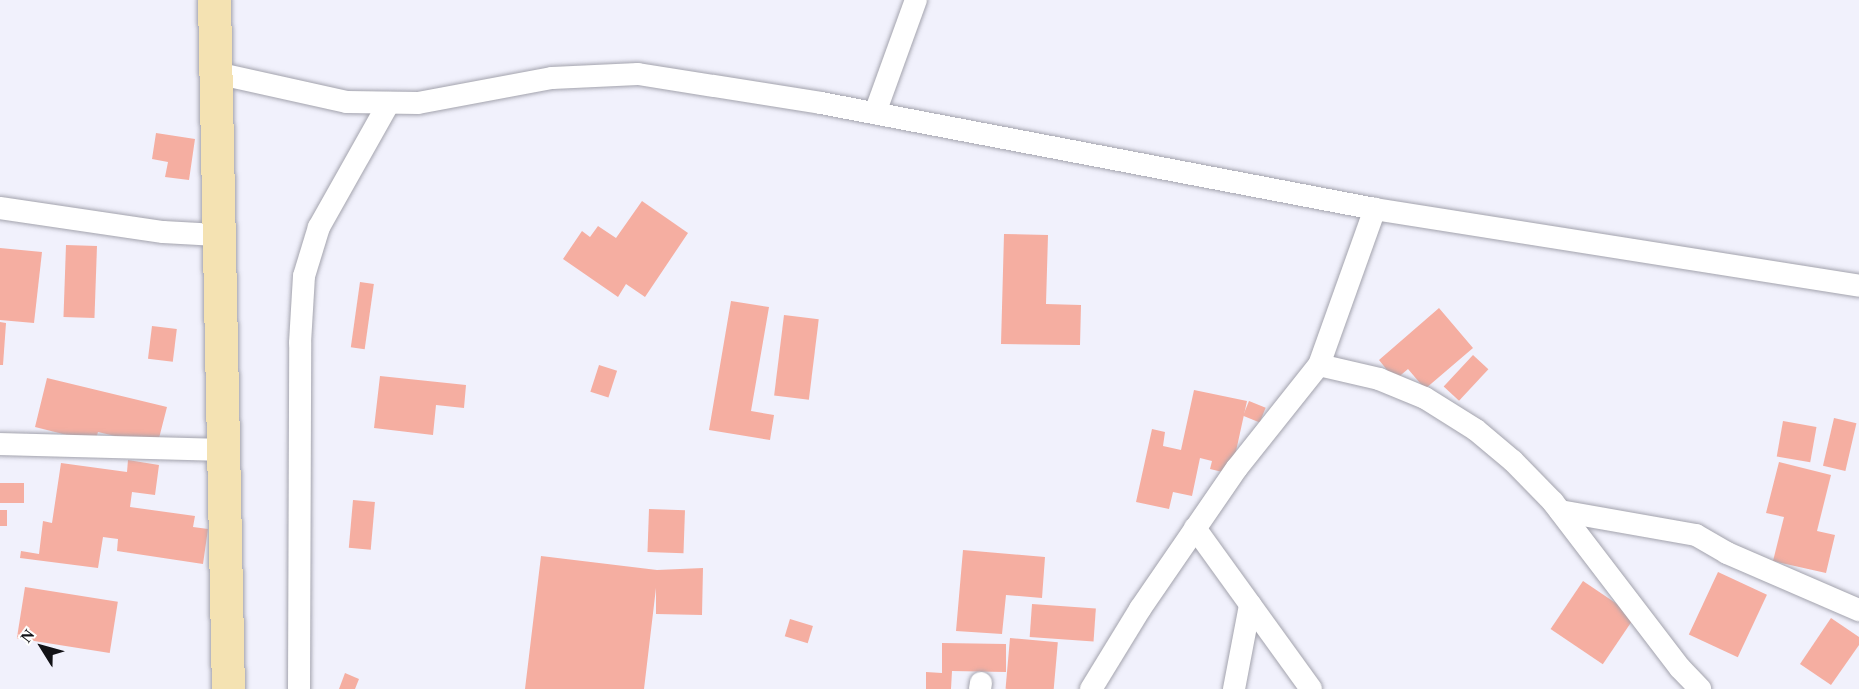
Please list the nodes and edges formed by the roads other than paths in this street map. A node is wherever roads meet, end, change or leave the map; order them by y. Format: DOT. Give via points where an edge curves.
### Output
graph roads {
  1 [pos="214,0"];
  2 [pos="916,0"];
  3 [pos="216,73"];
  4 [pos="389,103"];
  5 [pos="875,113"];
  6 [pos="0,208"];
  7 [pos="1375,209"];
  8 [pos="217,235"];
  9 [pos="1859,286"];
  10 [pos="1319,365"];
  11 [pos="0,444"];
  12 [pos="224,450"];
  13 [pos="1560,511"];
  14 [pos="1195,528"];
  15 [pos="1250,605"];
  16 [pos="1859,610"];
  17 [pos="228,689"];
  18 [pos="299,689"];
  19 [pos="1091,689"];
  20 [pos="1234,689"];
  21 [pos="1311,689"];
  22 [pos="1700,689"];
  1 -- 3 [label="main road"];
  2 -- 5 [label="street"];
  3 -- 4 [label="street" via="347,102"];
  3 -- 8 [label="main road"];
  4 -- 5 [label="street" via="418,104 552,78 638,74"];
  4 -- 18 [label="street" via="319,227 304,276 300,355"];
  5 -- 7 [label="street"];
  6 -- 8 [label="street" via="163,232"];
  7 -- 9 [label="street"];
  7 -- 10 [label="street"];
  8 -- 12 [label="main road"];
  10 -- 13 [label="street" via="1379,379 1425,399 1476,430 1513,461"];
  10 -- 14 [label="street"];
  11 -- 12 [label="street"];
  12 -- 17 [label="main road"];
  13 -- 16 [label="street" via="1696,535 1727,553"];
  13 -- 22 [label="street"];
  14 -- 15 [label="street"];
  14 -- 19 [label="street"];
  15 -- 20 [label="street"];
  15 -- 21 [label="street"];
}
